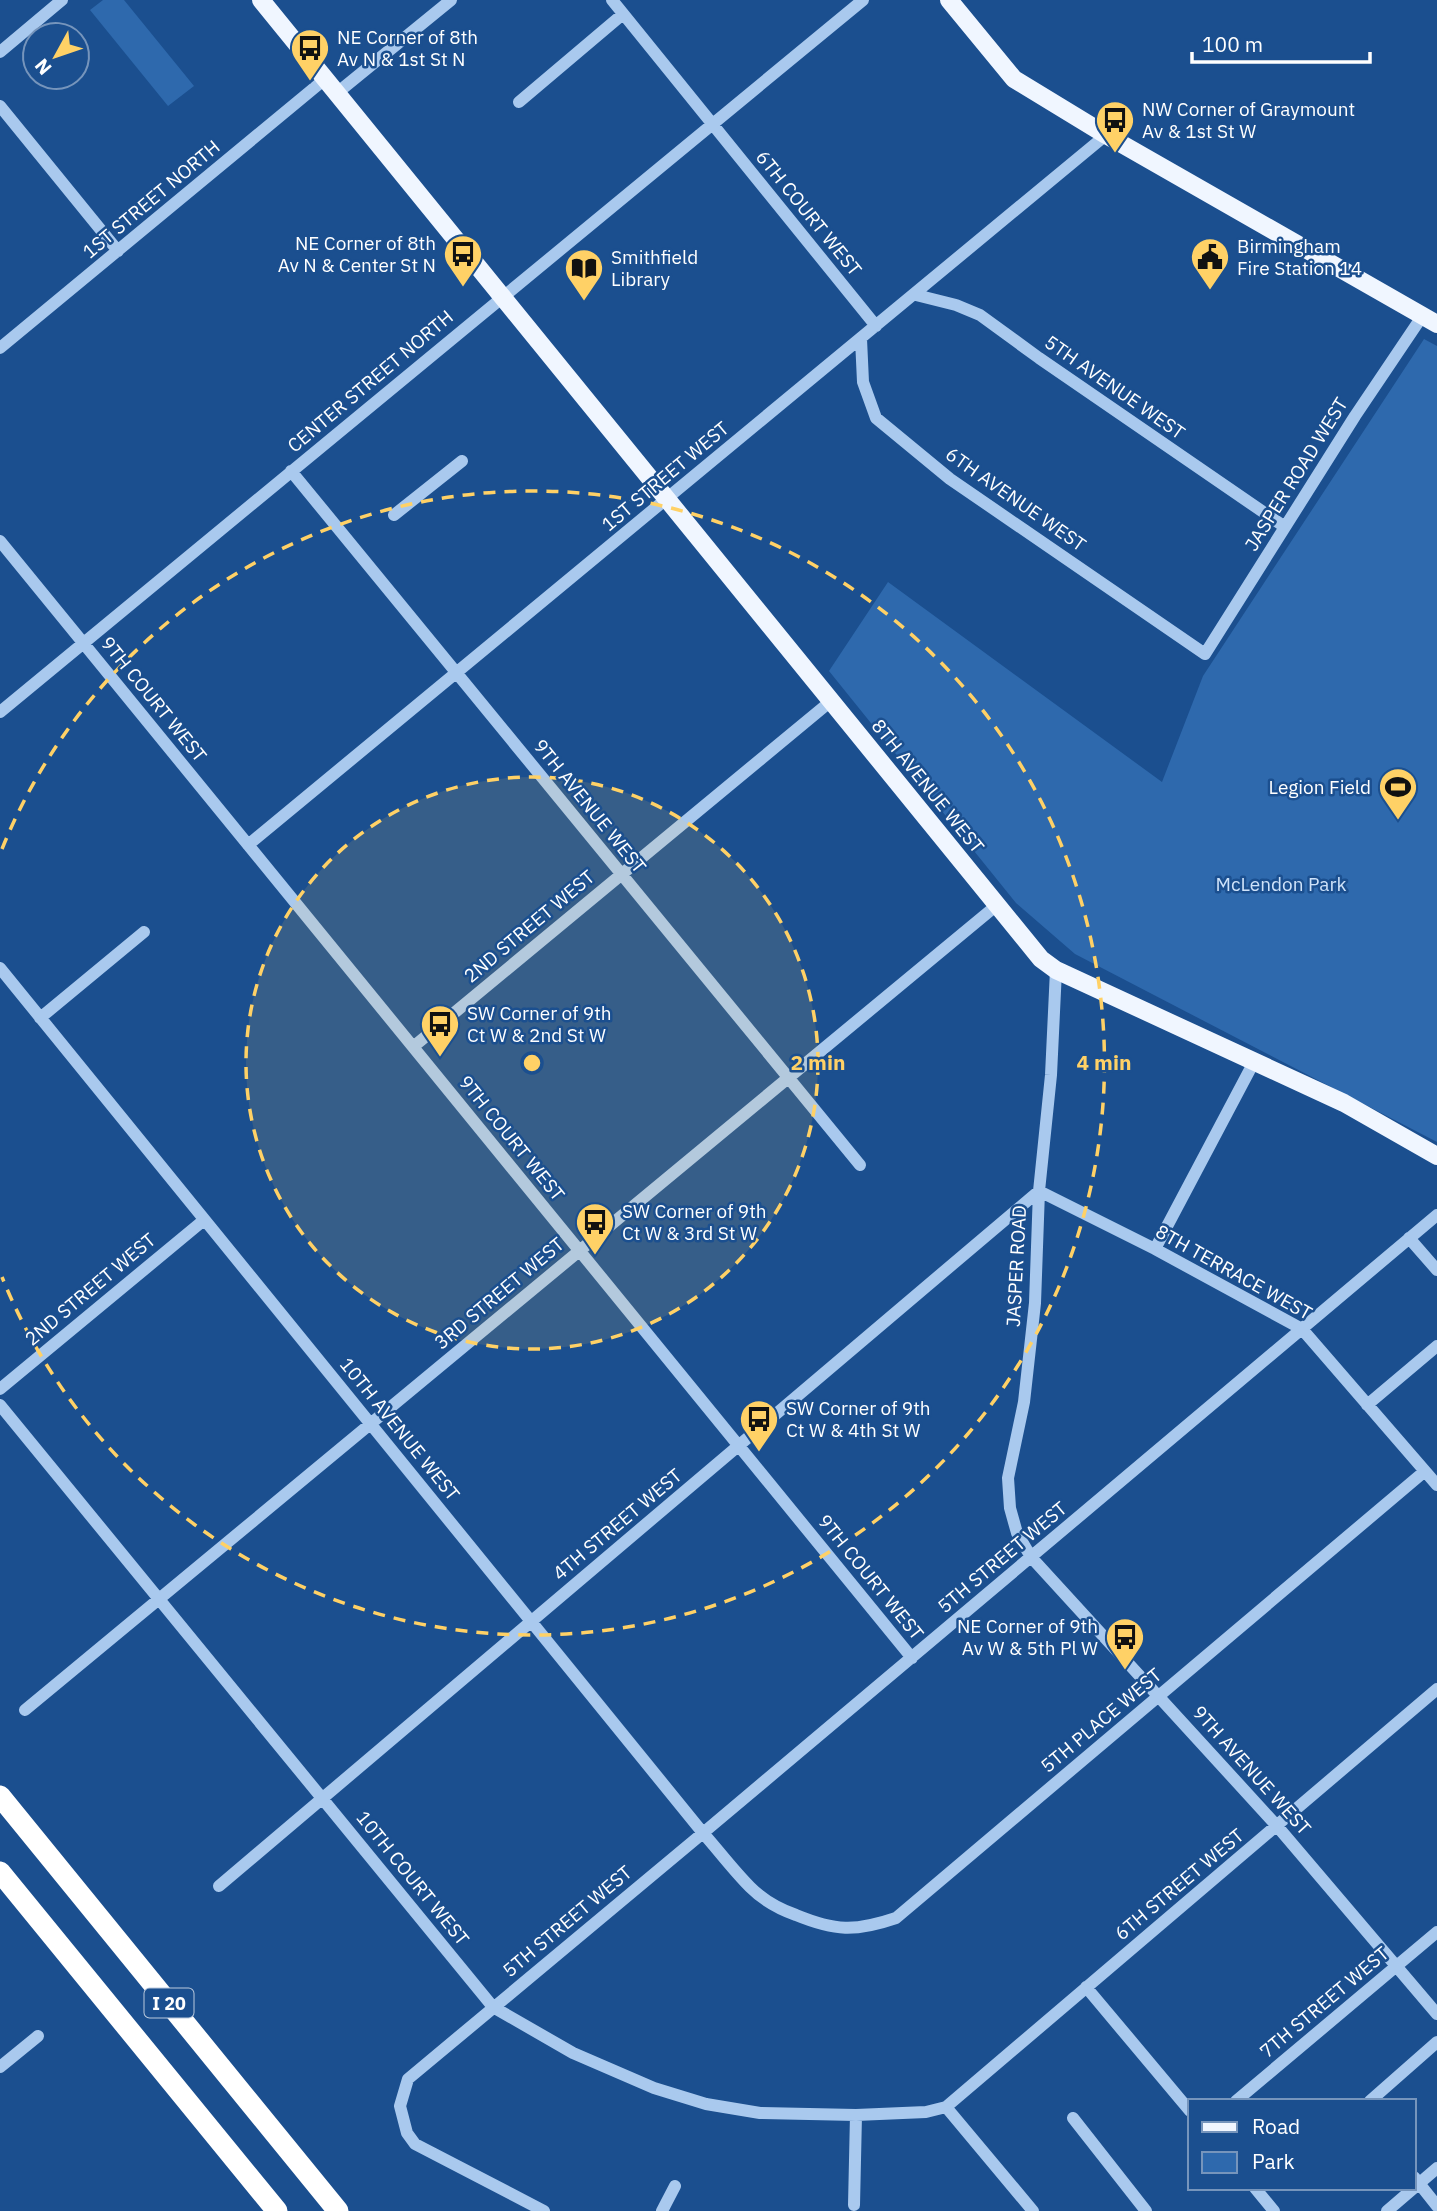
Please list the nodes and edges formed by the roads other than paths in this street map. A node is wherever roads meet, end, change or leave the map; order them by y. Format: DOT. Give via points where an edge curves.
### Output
graph roads {
  1 [pos="62,0"];
  2 [pos="261,0"];
  3 [pos="451,0"];
  4 [pos="612,0"];
  5 [pos="863,0"];
  6 [pos="949,0"];
  7 [pos="623,14"];
  8 [pos="2,45"];
  9 [pos="326,79"];
  10 [pos="337,93"];
  11 [pos="519,102"];
  12 [pos="0,106"];
  13 [pos="713,125"];
  14 [pos="1106,135"];
  15 [pos="118,251"];
  16 [pos="916,295"];
  17 [pos="502,297"];
  18 [pos="1430,320"];
  19 [pos="876,326"];
  20 [pos="860,339"];
  21 [pos="0,348"];
  22 [pos="462,461"];
  23 [pos="291,471"];
  24 [pos="667,499"];
  25 [pos="394,515"];
  26 [pos="1285,527"];
  27 [pos="0,541"];
  28 [pos="83,643"];
  29 [pos="1205,654"];
  30 [pos="456,674"];
  31 [pos="831,701"];
  32 [pos="0,712"];
  33 [pos="248,845"];
  34 [pos="621,874"];
  35 [pos="997,905"];
  36 [pos="144,932"];
  37 [pos="0,968"];
  38 [pos="1056,970"];
  39 [pos="40,1018"];
  40 [pos="413,1047"];
  41 [pos="1255,1060"];
  42 [pos="789,1078"];
  43 [pos="1437,1156"];
  44 [pos="860,1165"];
  45 [pos="1039,1191"];
  46 [pos="1437,1215"];
  47 [pos="204,1220"];
  48 [pos="1409,1238"];
  49 [pos="1155,1249"];
  50 [pos="580,1251"];
  51 [pos="1437,1270"];
  52 [pos="1302,1329"];
  53 [pos="1437,1346"];
  54 [pos="0,1389"];
  55 [pos="0,1405"];
  56 [pos="1367,1405"];
  57 [pos="371,1424"];
  58 [pos="738,1446"];
  59 [pos="1425,1471"];
  60 [pos="1437,1485"];
  61 [pos="1031,1557"];
  62 [pos="159,1599"];
  63 [pos="531,1621"];
  64 [pos="912,1658"];
  65 [pos="1437,1689"];
  66 [pos="1159,1696"];
  67 [pos="25,1710"];
  68 [pos="0,1796"];
  69 [pos="323,1798"];
  70 [pos="1277,1826"];
  71 [pos="703,1833"];
  72 [pos="0,1872"];
  73 [pos="219,1886"];
  74 [pos="777,1908"];
  75 [pos="1437,1932"];
  76 [pos="1396,1966"];
  77 [pos="1086,1987"];
  78 [pos="493,2007"];
  79 [pos="1437,2014"];
  80 [pos="38,2036"];
  81 [pos="1437,2042"];
  82 [pos="0,2067"];
  83 [pos="1238,2099"];
  84 [pos="1372,2099"];
  85 [pos="946,2108"];
  86 [pos="1188,2109"];
  87 [pos="856,2115"];
  88 [pos="1073,2118"];
  89 [pos="1437,2168"];
  90 [pos="1417,2180"];
  91 [pos="675,2186"];
  92 [pos="1260,2190"];
  93 [pos="1407,2190"];
  94 [pos="853,2205"];
  95 [pos="1437,2206"];
  96 [pos="277,2211"];
  97 [pos="338,2211"];
  98 [pos="544,2211"];
  99 [pos="662,2211"];
  100 [pos="1033,2211"];
  101 [pos="1146,2211"];
  102 [pos="1274,2211"];
  103 [pos="1387,2211"];
  1 -- 8 [label="street"];
  2 -- 9 [label="main road, 8TH AVENUE WEST"];
  3 -- 10 [label="street"];
  4 -- 7 [label="street, 6TH COURT WEST"];
  5 -- 13 [label="street, CENTER STREET NORTH"];
  6 -- 14 [label="main road" via="1014,79"];
  7 -- 11 [label="street"];
  7 -- 13 [label="street, 6TH COURT WEST"];
  9 -- 10 [label="main road, 8TH AVENUE WEST"];
  9 -- 15 [label="street, 1ST STREET NORTH"];
  10 -- 17 [label="main road, 8TH AVENUE WEST"];
  12 -- 15 [label="street"];
  13 -- 17 [label="street, CENTER STREET NORTH"];
  13 -- 19 [label="street, 6TH COURT WEST"];
  14 -- 16 [label="street, 1ST STREET WEST"];
  14 -- 18 [label="main road"];
  15 -- 21 [label="street, 1ST STREET NORTH"];
  16 -- 19 [label="street, 1ST STREET WEST"];
  16 -- 26 [label="street, 5TH AVENUE WEST" via="980,314"];
  17 -- 23 [label="street, CENTER STREET NORTH"];
  17 -- 24 [label="main road, 8TH AVENUE WEST"];
  18 -- 26 [label="street, JASPER ROAD WEST"];
  19 -- 20 [label="street, 1ST STREET WEST"];
  20 -- 24 [label="street, 1ST STREET WEST"];
  20 -- 29 [label="street, 6TH AVENUE WEST" via="863,383 876,418 950,478"];
  22 -- 25 [label="street"];
  23 -- 28 [label="street, CENTER STREET NORTH"];
  23 -- 30 [label="street, 9TH AVENUE WEST"];
  24 -- 30 [label="street, 1ST STREET WEST"];
  24 -- 31 [label="main road, 8TH AVENUE WEST"];
  26 -- 29 [label="street, JASPER ROAD WEST"];
  27 -- 28 [label="street, 9TH COURT WEST"];
  28 -- 32 [label="street, CENTER STREET NORTH"];
  28 -- 33 [label="street, 9TH COURT WEST"];
  30 -- 33 [label="street, 1ST STREET WEST"];
  30 -- 34 [label="street, 9TH AVENUE WEST"];
  31 -- 34 [label="street, 2ND STREET WEST"];
  31 -- 35 [label="main road, 8TH AVENUE WEST"];
  33 -- 40 [label="street, 9TH COURT WEST"];
  34 -- 40 [label="street, 2ND STREET WEST"];
  34 -- 42 [label="street, 9TH AVENUE WEST"];
  35 -- 38 [label="main road, 8TH AVENUE WEST" via="1041,959"];
  35 -- 42 [label="street, 3RD STREET WEST"];
  36 -- 39 [label="street"];
  37 -- 39 [label="street, 10TH AVENUE WEST"];
  38 -- 41 [label="main road, 8TH AVENUE WEST"];
  38 -- 45 [label="street, JASPER ROAD"];
  39 -- 47 [label="street, 10TH AVENUE WEST"];
  40 -- 50 [label="street, 9TH COURT WEST"];
  41 -- 43 [label="main road, 8TH AVENUE WEST"];
  41 -- 49 [label="street"];
  42 -- 44 [label="street, 9TH AVENUE WEST"];
  42 -- 50 [label="street, 3RD STREET WEST"];
  45 -- 49 [label="street, 8TH TERRACE WEST"];
  45 -- 58 [label="street, 4TH STREET WEST"];
  45 -- 61 [label="street, JASPER ROAD" via="1035,1303 1024,1402 1008,1478 1017,1533"];
  46 -- 48 [label="street, 5TH STREET WEST"];
  47 -- 54 [label="street, 2ND STREET WEST"];
  47 -- 57 [label="street, 10TH AVENUE WEST"];
  48 -- 51 [label="street"];
  48 -- 52 [label="street, 5TH STREET WEST"];
  49 -- 52 [label="street, 8TH TERRACE WEST"];
  50 -- 57 [label="street, 3RD STREET WEST"];
  50 -- 58 [label="street, 9TH COURT WEST"];
  52 -- 56 [label="street, 8TH TERRACE WEST"];
  52 -- 61 [label="street, 5TH STREET WEST"];
  53 -- 56 [label="street"];
  55 -- 62 [label="street, 10TH COURT WEST"];
  56 -- 59 [label="street, 8TH TERRACE WEST"];
  57 -- 62 [label="street, 3RD STREET WEST"];
  57 -- 63 [label="street, 10TH AVENUE WEST"];
  58 -- 63 [label="street, 4TH STREET WEST"];
  58 -- 64 [label="street, 9TH COURT WEST"];
  59 -- 60 [label="street, 8TH TERRACE WEST"];
  59 -- 66 [label="street, 5TH PLACE WEST"];
  61 -- 64 [label="street, 5TH STREET WEST"];
  61 -- 66 [label="street, 9TH AVENUE WEST"];
  62 -- 67 [label="street, 3RD STREET WEST"];
  62 -- 69 [label="street, 10TH COURT WEST"];
  63 -- 69 [label="street, 4TH STREET WEST"];
  63 -- 71 [label="street, 10TH AVENUE WEST"];
  64 -- 71 [label="street, 5TH STREET WEST"];
  65 -- 70 [label="street, 6TH STREET WEST"];
  66 -- 70 [label="street, 9TH AVENUE WEST"];
  66 -- 74 [label="street, 5TH PLACE WEST" via="896,1918 876,1925 824,1927"];
  68 -- 97 [label="highway, I 20"];
  69 -- 73 [label="street, 4TH STREET WEST"];
  69 -- 78 [label="street, 10TH COURT WEST"];
  70 -- 76 [label="street, 9TH AVENUE WEST"];
  70 -- 77 [label="street, 6TH STREET WEST"];
  71 -- 74 [label="street, 10TH AVENUE WEST" via="751,1889"];
  71 -- 78 [label="street, 5TH STREET WEST"];
  72 -- 96 [label="highway, I 20"];
  75 -- 76 [label="street, 7TH STREET WEST"];
  76 -- 79 [label="street, 9TH AVENUE WEST"];
  76 -- 83 [label="street, 7TH STREET WEST"];
  77 -- 85 [label="street, 6TH STREET WEST"];
  77 -- 86 [label="street"];
  78 -- 87 [label="street, 10TH COURT WEST" via="573,2053 654,2088 706,2104 760,2113"];
  78 -- 98 [label="street, 5TH STREET WEST" via="408,2079 400,2106 415,2144"];
  80 -- 82 [label="street"];
  81 -- 84 [label="street"];
  85 -- 87 [label="street, 10TH COURT WEST"];
  85 -- 100 [label="street"];
  87 -- 94 [label="street"];
  88 -- 101 [label="street"];
  89 -- 90 [label="street"];
  90 -- 95 [label="street"];
  91 -- 99 [label="street"];
  92 -- 102 [label="street"];
  93 -- 103 [label="street"];
}
